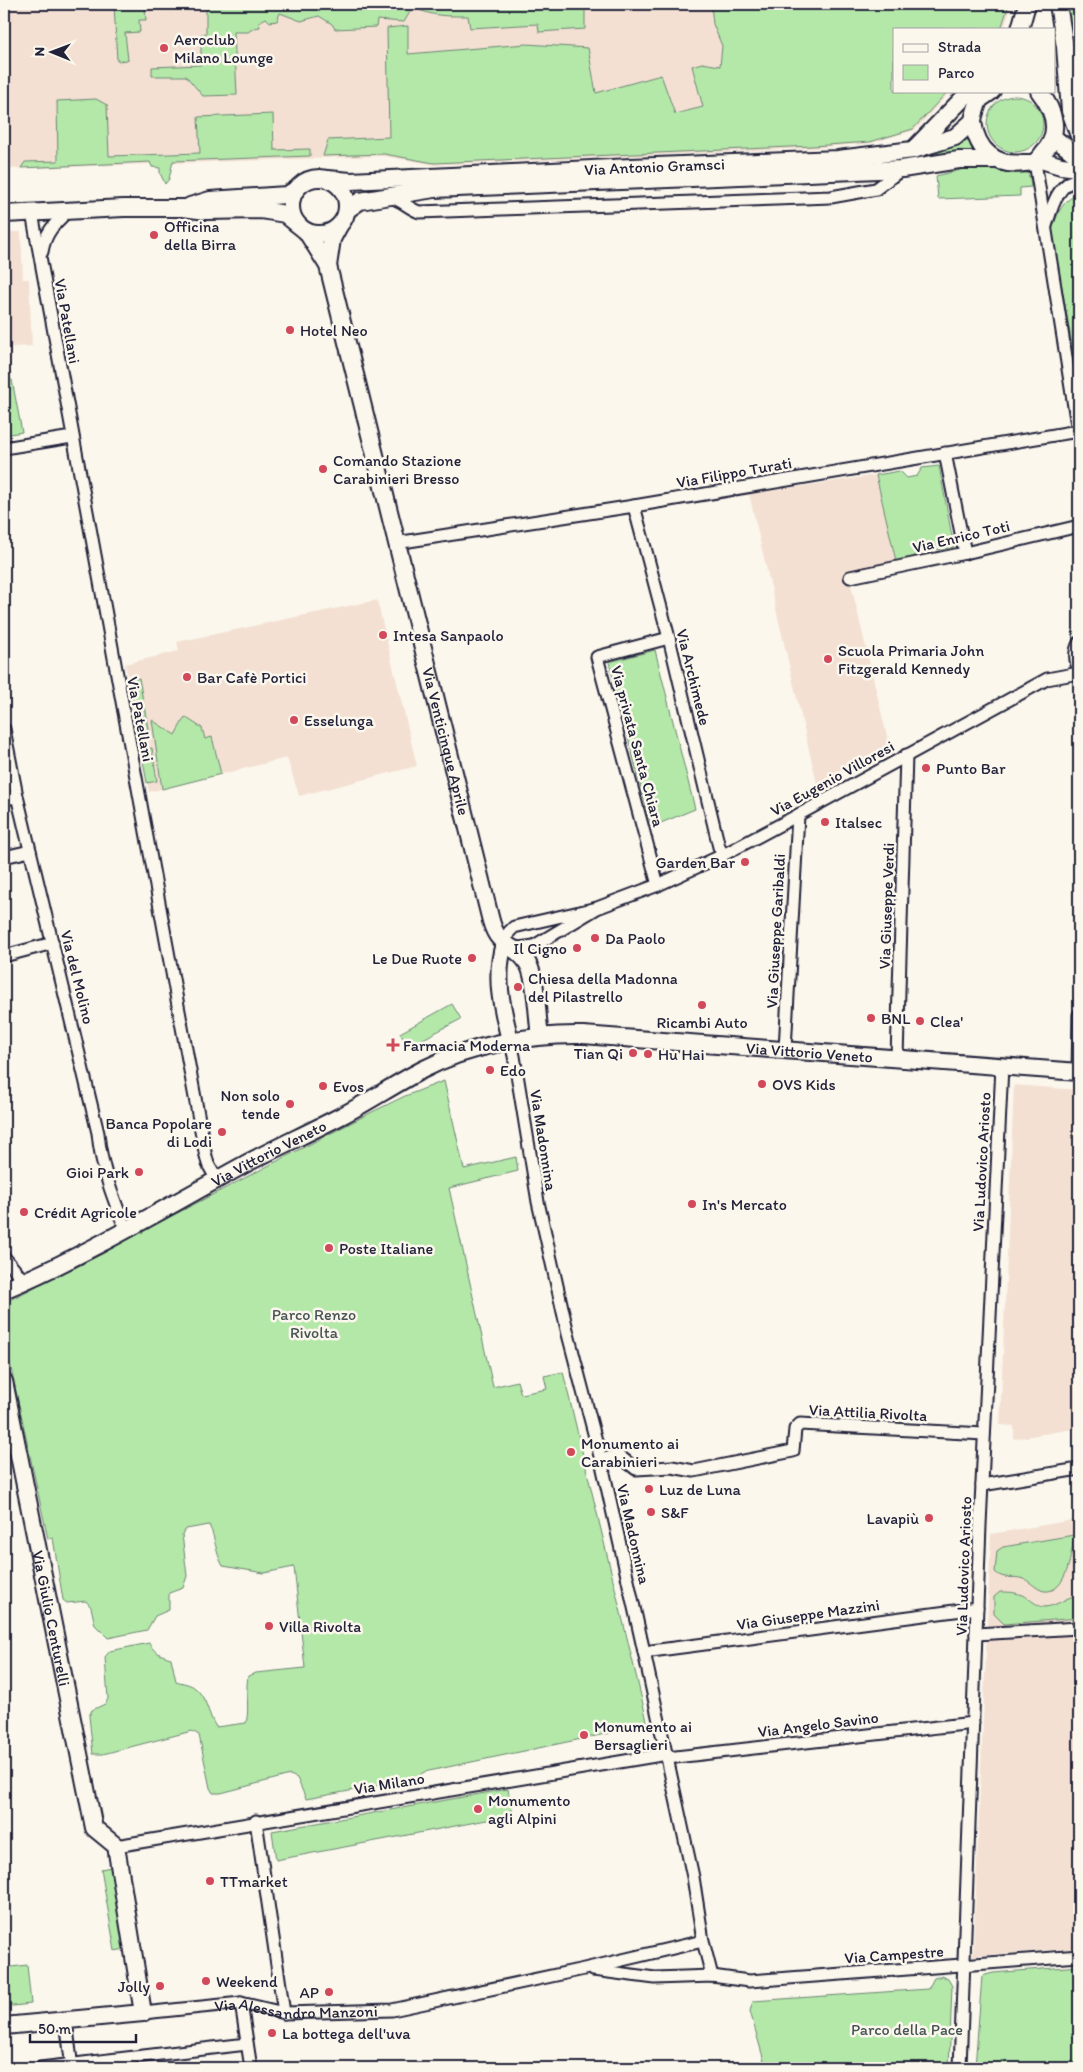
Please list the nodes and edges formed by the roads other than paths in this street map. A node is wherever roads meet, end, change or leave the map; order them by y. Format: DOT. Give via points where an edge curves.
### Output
graph roads {
  1 [pos="1027,4"];
  2 [pos="1032,4"];
  3 [pos="1057,4"];
  4 [pos="1020,28"];
  5 [pos="1032,28"];
  6 [pos="1056,49"];
  7 [pos="969,92"];
  8 [pos="991,92"];
  9 [pos="1045,95"];
  10 [pos="973,121"];
  11 [pos="1079,136"];
  12 [pos="1053,137"];
  13 [pos="912,150"];
  14 [pos="1079,155"];
  15 [pos="994,160"];
  16 [pos="1037,160"];
  17 [pos="1079,168"];
  18 [pos="902,169"];
  19 [pos="327,178"];
  20 [pos="1079,179"];
  21 [pos="295,190"];
  22 [pos="389,196"];
  23 [pos="183,208"];
  24 [pos="347,210"];
  25 [pos="68,211"];
  26 [pos="32,213"];
  27 [pos="4,214"];
  28 [pos="339,226"];
  29 [pos="301,227"];
  30 [pos="1045,227"];
  31 [pos="41,261"];
  32 [pos="328,266"];
  33 [pos="1078,435"];
  34 [pos="72,437"];
  35 [pos="4,448"];
  36 [pos="945,452"];
  37 [pos="634,506"];
  38 [pos="1079,526"];
  39 [pos="396,543"];
  40 [pos="965,553"];
  41 [pos="850,577"];
  42 [pos="669,638"];
  43 [pos="1079,643"];
  44 [pos="1079,671"];
  45 [pos="4,729"];
  46 [pos="906,755"];
  47 [pos="17,796"];
  48 [pos="4,800"];
  49 [pos="798,815"];
  50 [pos="30,851"];
  51 [pos="723,855"];
  52 [pos="4,857"];
  53 [pos="658,886"];
  54 [pos="597,908"];
  55 [pos="53,943"];
  56 [pos="504,944"];
  57 [pos="4,956"];
  58 [pos="1079,1015"];
  59 [pos="540,1036"];
  60 [pos="510,1040"];
  61 [pos="785,1049"];
  62 [pos="897,1058"];
  63 [pos="1002,1066"];
  64 [pos="1079,1072"];
  65 [pos="217,1180"];
  66 [pos="126,1230"];
  67 [pos="4,1257"];
  68 [pos="24,1281"];
  69 [pos="4,1290"];
  70 [pos="4,1381"];
  71 [pos="984,1434"];
  72 [pos="601,1460"];
  73 [pos="1079,1469"];
  74 [pos="982,1485"];
  75 [pos="977,1608"];
  76 [pos="1079,1628"];
  77 [pos="976,1634"];
  78 [pos="644,1652"];
  79 [pos="973,1723"];
  80 [pos="667,1756"];
  81 [pos="256,1821"];
  82 [pos="116,1846"];
  83 [pos="703,1941"];
  84 [pos="1079,1956"];
  85 [pos="964,1964"];
  86 [pos="584,1969"];
  87 [pos="712,1976"];
  88 [pos="241,2003"];
  89 [pos="143,2013"];
  90 [pos="284,2013"];
  91 [pos="66,2021"];
  92 [pos="4,2026"];
  93 [pos="247,2044"];
  94 [pos="72,2067"];
  95 [pos="40,2068"];
  96 [pos="251,2068"];
  97 [pos="960,2068"];
  1 -- 4 [label="street"];
  2 -- 5 [label="street"];
  3 -- 6 [label="street"];
  3 -- 11 [label="street" via="1066,47 1070,111"];
  7 -- 13 [label="street"];
  8 -- 10 [label="street" via="979,100"];
  9 -- 12 [label="street" via="1055,121"];
  10 -- 13 [label="street, Via Antonio Gramsci" via="955,137"];
  10 -- 15 [label="street" via="981,146"];
  12 -- 14 [label="street"];
  12 -- 16 [label="street"];
  13 -- 19 [label="street, Via Antonio Gramsci" via="838,159 351,181"];
  15 -- 16 [label="street, Via Antonio Gramsci" via="1015,164"];
  15 -- 18 [label="street, Via Antonio Gramsci" via="959,160"];
  16 -- 17 [label="street, Via Antonio Gramsci"];
  16 -- 30 [label="street"];
  18 -- 22 [label="street, Via Antonio Gramsci" via="434,189"];
  18 -- 22 [label="street, Via Antonio Gramsci" via="876,189 831,197 420,212"];
  19 -- 21 [label="street" via="306,180"];
  19 -- 24 [label="street" via="346,196"];
  20 -- 30 [label="street" via="1072,180 1055,197"];
  21 -- 23 [label="street" via="287,195 210,200"];
  21 -- 29 [label="street" via="290,207"];
  22 -- 24 [label="street, Via Antonio Gramsci" via="360,201"];
  23 -- 25 [label="street"];
  23 -- 29 [label="street" via="274,211 286,214"];
  24 -- 28 [label="street"];
  25 -- 26 [label="street"];
  25 -- 31 [label="street, Via Patellani" via="44,238"];
  26 -- 27 [label="street"];
  26 -- 31 [label="street, Via Patellani"];
  28 -- 29 [label="street" via="324,234"];
  28 -- 32 [label="street, Via Venticinque Aprile" via="332,239"];
  29 -- 32 [label="street, Via Venticinque Aprile"];
  30 -- 33 [label="street"];
  31 -- 34 [label="street, Via Patellani"];
  32 -- 39 [label="street, Via Venticinque Aprile"];
  33 -- 36 [label="street, Via Filippo Turati"];
  34 -- 35 [label="street"];
  34 -- 65 [label="street, Via Patellani" via="205,1152"];
  36 -- 37 [label="street, Via Filippo Turati"];
  36 -- 40 [label="street"];
  37 -- 39 [label="street, Via Filippo Turati"];
  37 -- 42 [label="street, Via Archimede"];
  38 -- 40 [label="street, Via Enrico Toti"];
  39 -- 56 [label="street, Via Venticinque Aprile" via="488,913 495,934"];
  40 -- 41 [label="street, Via Enrico Toti"];
  42 -- 51 [label="street, Via Archimede"];
  42 -- 53 [label="street, Via privata Santa Chiara" via="597,657"];
  43 -- 44 [label="street" via="1075,661"];
  44 -- 46 [label="street, Via Eugenio Villoresi" via="1047,679"];
  45 -- 47 [label="street, Via del Molino"];
  46 -- 49 [label="street, Via Eugenio Villoresi"];
  46 -- 62 [label="street, Via Giuseppe Verdi"];
  47 -- 48 [label="street"];
  47 -- 50 [label="street, Via del Molino"];
  49 -- 51 [label="street, Via Eugenio Villoresi"];
  49 -- 61 [label="street, Via Giuseppe Garibaldi"];
  50 -- 52 [label="street"];
  50 -- 55 [label="street, Via del Molino"];
  51 -- 53 [label="street, Via Eugenio Villoresi"];
  53 -- 54 [label="street, Via Eugenio Villoresi"];
  54 -- 56 [label="street, Via Eugenio Villoresi" via="534,946 519,948"];
  54 -- 56 [label="street, Via Eugenio Villoresi" via="514,927"];
  55 -- 57 [label="street"];
  55 -- 66 [label="street, Via del Molino" via="98,1133 100,1157"];
  56 -- 59 [label="street" via="529,965"];
  56 -- 60 [label="street" via="499,975"];
  58 -- 64 [label="street"];
  59 -- 60 [label="street, Via Vittorio Veneto"];
  59 -- 61 [label="street, Via Vittorio Veneto" via="583,1035"];
  60 -- 65 [label="street, Via Vittorio Veneto" via="423,1069 345,1114"];
  60 -- 72 [label="street, Via Madonnina" via="538,1202"];
  61 -- 62 [label="street, Via Vittorio Veneto"];
  62 -- 63 [label="street, Via Vittorio Veneto"];
  63 -- 64 [label="street, Via Vittorio Veneto"];
  63 -- 71 [label="street, Via Ludovico Ariosto"];
  65 -- 66 [label="street, Via Vittorio Veneto"];
  66 -- 68 [label="street, Via Vittorio Veneto"];
  67 -- 68 [label="street"];
  68 -- 69 [label="street, Via Vittorio Veneto"];
  70 -- 82 [label="street, Via Giulio Centurelli" via="94,1828"];
  71 -- 72 [label="street, Via Attilia Rivolta" via="800,1424 795,1429 793,1451 694,1471 672,1467 636,1468 618,1455"];
  71 -- 74 [label="street, Via Ludovico Ariosto"];
  72 -- 78 [label="street, Via Madonnina"];
  73 -- 74 [label="street"];
  74 -- 75 [label="street, Via Ludovico Ariosto"];
  75 -- 77 [label="street, Via Ludovico Ariosto"];
  75 -- 78 [label="street, Via Giuseppe Mazzini"];
  76 -- 77 [label="street"];
  77 -- 79 [label="street, Via Ludovico Ariosto"];
  78 -- 80 [label="street, Via Madonnina"];
  79 -- 80 [label="street, Via Angelo Savino"];
  79 -- 85 [label="street, Via Ludovico Ariosto"];
  80 -- 81 [label="street, Via Milano"];
  80 -- 83 [label="street, Via Madonnina"];
  81 -- 82 [label="street, Via Milano"];
  81 -- 90 [label="street"];
  82 -- 89 [label="street"];
  83 -- 86 [label="street, Via Alessandro Manzoni"];
  83 -- 87 [label="street, Via Madonnina"];
  84 -- 85 [label="street, Via Campestre"];
  85 -- 87 [label="street, Via Campestre" via="749,1981"];
  85 -- 97 [label="street, Via Ludovico Ariosto"];
  86 -- 87 [label="street, Via Campestre" via="655,1978"];
  86 -- 90 [label="street, Via Alessandro Manzoni" via="392,2010"];
  88 -- 89 [label="street, Via Alessandro Manzoni"];
  88 -- 90 [label="street, Via Alessandro Manzoni"];
  88 -- 93 [label="street"];
  89 -- 91 [label="street, Via Alessandro Manzoni"];
  91 -- 92 [label="street, Via Alessandro Manzoni"];
  91 -- 94 [label="street"];
  93 -- 94 [label="street"];
  93 -- 96 [label="street"];
  94 -- 95 [label="street"];
}
